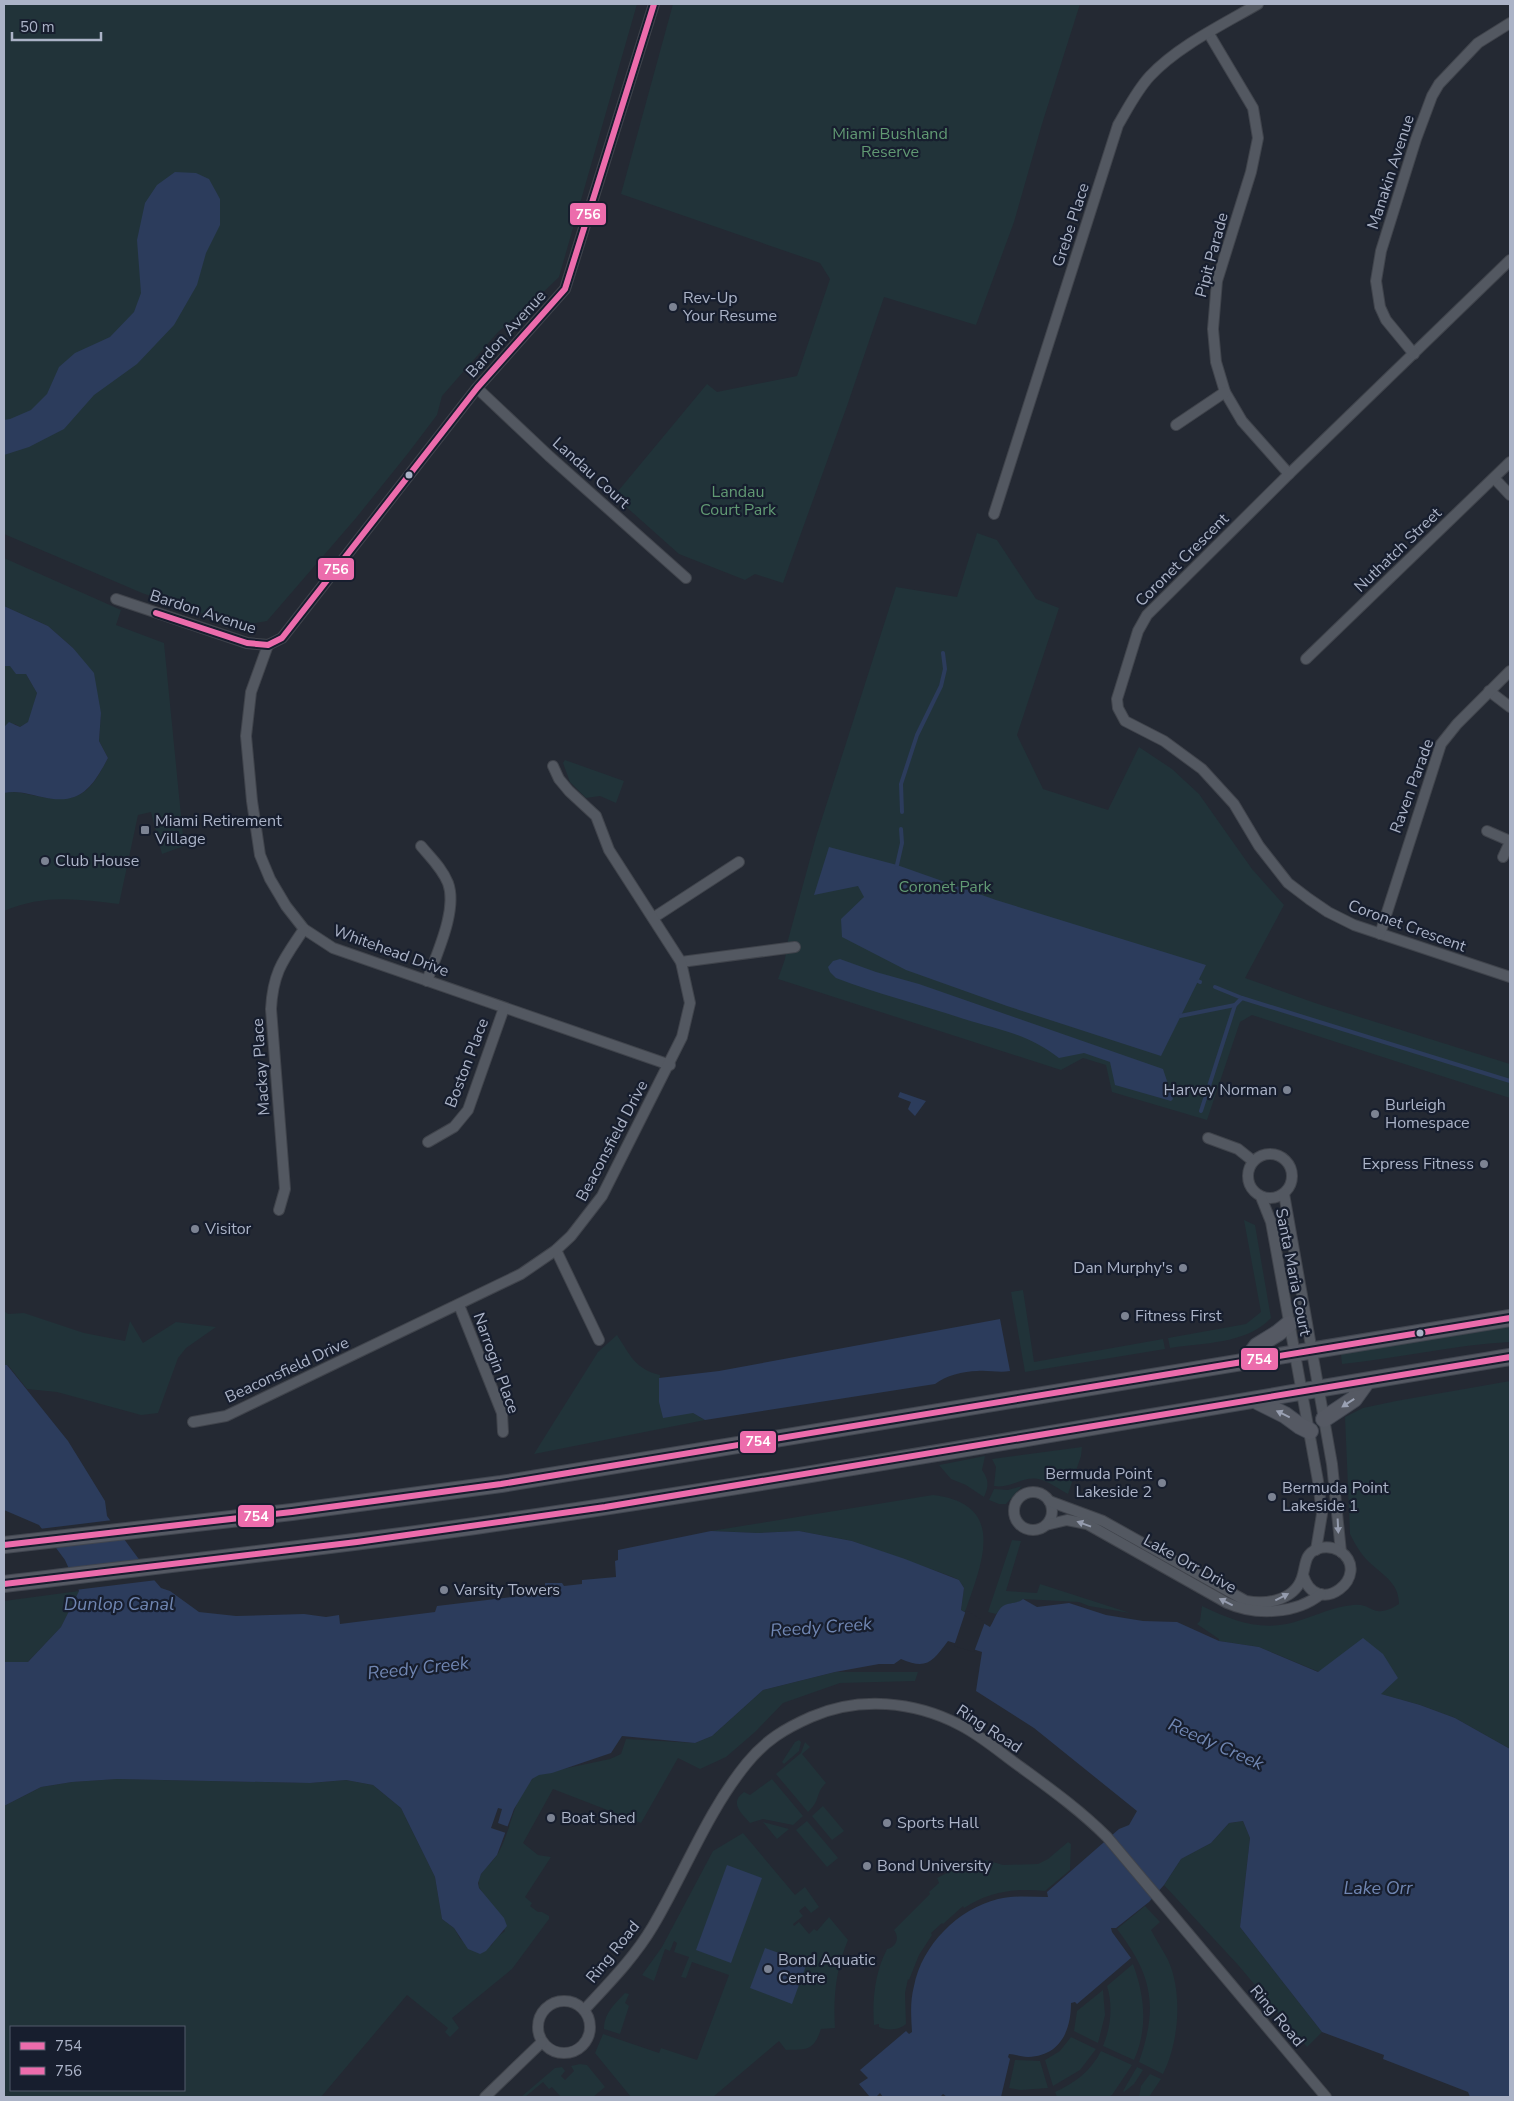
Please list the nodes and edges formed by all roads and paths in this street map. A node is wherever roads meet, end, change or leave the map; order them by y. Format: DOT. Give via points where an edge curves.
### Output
graph roads {
  1 [pos="654,4"];
  2 [pos="1258,4"];
  3 [pos="1510,23"];
  4 [pos="1209,34"];
  5 [pos="1510,260"];
  6 [pos="1414,354"];
  7 [pos="477,388"];
  8 [pos="1225,392"];
  9 [pos="1176,425"];
  10 [pos="1510,462"];
  11 [pos="1289,474"];
  12 [pos="1494,478"];
  13 [pos="1510,495"];
  14 [pos="994,514"];
  15 [pos="686,578"];
  16 [pos="116,599"];
  17 [pos="268,644"];
  18 [pos="1306,659"];
  19 [pos="1510,671"];
  20 [pos="1489,691"];
  21 [pos="1510,706"];
  22 [pos="554,766"];
  23 [pos="1487,831"];
  24 [pos="1510,842"];
  25 [pos="421,846"];
  26 [pos="1503,857"];
  27 [pos="740,862"];
  28 [pos="653,918"];
  29 [pos="304,929"];
  30 [pos="1380,934"];
  31 [pos="795,947"];
  32 [pos="681,962"];
  33 [pos="1510,977"];
  34 [pos="427,981"];
  35 [pos="504,1008"];
  36 [pos="670,1065"];
  37 [pos="1208,1138"];
  38 [pos="428,1142"];
  39 [pos="1253,1161"];
  40 [pos="1284,1194"];
  41 [pos="1262,1197"];
  42 [pos="279,1210"];
  43 [pos="556,1250"];
  44 [pos="459,1305"];
  45 [pos="1510,1318"];
  46 [pos="1288,1324"];
  47 [pos="599,1340"];
  48 [pos="1312,1350"];
  49 [pos="1294,1353"];
  50 [pos="1510,1357"];
  51 [pos="1246,1362"];
  52 [pos="1367,1381"];
  53 [pos="1311,1390"];
  54 [pos="1255,1400"];
  55 [pos="1324,1420"];
  56 [pos="194,1422"];
  57 [pos="1310,1431"];
  58 [pos="503,1432"];
  59 [pos="1049,1501"];
  60 [pos="1046,1525"];
  61 [pos="4,1546"];
  62 [pos="1316,1550"];
  63 [pos="1341,1552"];
  64 [pos="1303,1575"];
  65 [pos="4,1584"];
  66 [pos="1321,1594"];
  67 [pos="584,2010"];
  68 [pos="542,2042"];
  69 [pos="485,2097"];
  70 [pos="1326,2097"];
  1 -- 7 [label="street, Bardon Avenue" via="565,289"];
  2 -- 4 [label="street, Grebe Place"];
  3 -- 6 [label="street, Manakin Avenue" via="1478,43 1439,84 1432,96 1381,251 1376,281 1380,307 1386,320"];
  4 -- 8 [label="street, Pipit Parade" via="1253,108 1258,138 1251,172 1217,282 1214,304 1215,353"];
  4 -- 14 [label="street, Grebe Place" via="1167,59 1134,97 1118,125"];
  5 -- 6 [label="street, Coronet Crescent"];
  6 -- 11 [label="street, Coronet Crescent"];
  7 -- 15 [label="street, Landau Court"];
  7 -- 17 [label="street, Bardon Avenue" via="282,638"];
  8 -- 9 [label="street"];
  8 -- 11 [label="street, Pipit Parade" via="1242,421"];
  10 -- 12 [label="street, Nuthatch Street"];
  11 -- 30 [label="street, Coronet Crescent" via="1147,615 1127,665 1117,699 1118,708 1126,721 1164,741 1202,769 1234,804 1259,846 1288,883 1328,912"];
  12 -- 13 [label="street"];
  12 -- 18 [label="street, Nuthatch Street"];
  16 -- 17 [label="street, Bardon Avenue" via="247,643"];
  17 -- 29 [label="street, Whitehead Drive" via="251,692 246,736 252,801 260,855 286,906"];
  19 -- 20 [label="street, Raven Parade"];
  20 -- 21 [label="street"];
  20 -- 30 [label="street, Raven Parade" via="1441,744"];
  22 -- 28 [label="street, Beaconsfield Drive" via="569,791 596,816 609,850"];
  23 -- 24 [label="street"];
  24 -- 26 [label="street"];
  25 -- 34 [label="street" via="438,864 450,893 448,918"];
  27 -- 28 [label="street"];
  28 -- 32 [label="street, Beaconsfield Drive"];
  29 -- 34 [label="street, Whitehead Drive" via="333,948"];
  29 -- 42 [label="street, Mackay Place" via="278,967 272,987 285,1189"];
  30 -- 33 [label="street, Coronet Crescent"];
  31 -- 32 [label="street"];
  32 -- 36 [label="street, Beaconsfield Drive" via="690,1003 682,1037"];
  34 -- 35 [label="street, Whitehead Drive"];
  35 -- 36 [label="street, Whitehead Drive"];
  35 -- 38 [label="street, Boston Place" via="468,1110 454,1127"];
  36 -- 43 [label="street, Beaconsfield Drive" via="602,1196 587,1218"];
  37 -- 39 [label="street" via="1238,1149"];
  39 -- 40 [label="street" via="1265,1154 1279,1155 1289,1163 1293,1175"];
  39 -- 41 [label="street" via="1248,1171 1248,1183"];
  40 -- 41 [label="street" via="1273,1199"];
  40 -- 48 [label="street, Santa Maria Court"];
  41 -- 46 [label="street, Santa Maria Court" via="1271,1222"];
  43 -- 44 [label="street, Beaconsfield Drive" via="521,1274"];
  43 -- 47 [label="street"];
  44 -- 56 [label="street, Beaconsfield Drive" via="226,1416"];
  44 -- 58 [label="street, Narrogin Place" via="502,1413"];
  45 -- 48 [label="main road"];
  46 -- 49 [label="street, Santa Maria Court"];
  46 -- 51 [label="main road" via="1257,1346"];
  48 -- 49 [label="main road"];
  48 -- 53 [label="street"];
  49 -- 51 [label="main road"];
  49 -- 53 [label="street"];
  50 -- 52 [label="main road"];
  51 -- 61 [label="main road" via="501,1484"];
  52 -- 53 [label="main road"];
  52 -- 55 [label="main road, one-way" via="1354,1399"];
  53 -- 54 [label="main road"];
  53 -- 55 [label="street"];
  53 -- 57 [label="street"];
  57 -- 54 [label="main road, one-way"];
  54 -- 65 [label="main road" via="504,1521"];
  55 -- 63 [label="street, one-way"];
  57 -- 62 [label="street" via="1322,1514"];
  59 -- 60 [label="street" via="1052,1513"];
  59 -- 60 [label="street" via="1040,1493 1027,1493 1017,1500 1014,1511 1016,1521 1024,1528 1036,1530"];
  59 -- 64 [label="street, Lake Orr Drive, one-way" via="1103,1521 1246,1600 1276,1601 1294,1590"];
  66 -- 60 [label="street, Lake Orr Drive, one-way" via="1313,1601 1286,1609 1264,1612 1242,1609 1087,1524 1067,1520"];
  62 -- 63 [label="street" via="1329,1547"];
  62 -- 64 [label="street" via="1305,1560"];
  63 -- 66 [label="street" via="1349,1564 1349,1577 1336,1592"];
  64 -- 66 [label="street" via="1309,1587"];
  67 -- 68 [label="street" via="568,2002 551,2004 540,2018 538,2027"];
  67 -- 68 [label="street" via="589,2033 579,2048 566,2053 556,2052"];
  67 -- 70 [label="street, Ring Road" via="627,1964 653,1926 710,1818 748,1762 774,1736 828,1710 899,1704 961,1725 1084,1814 1107,1837"];
  68 -- 69 [label="street"];
}
